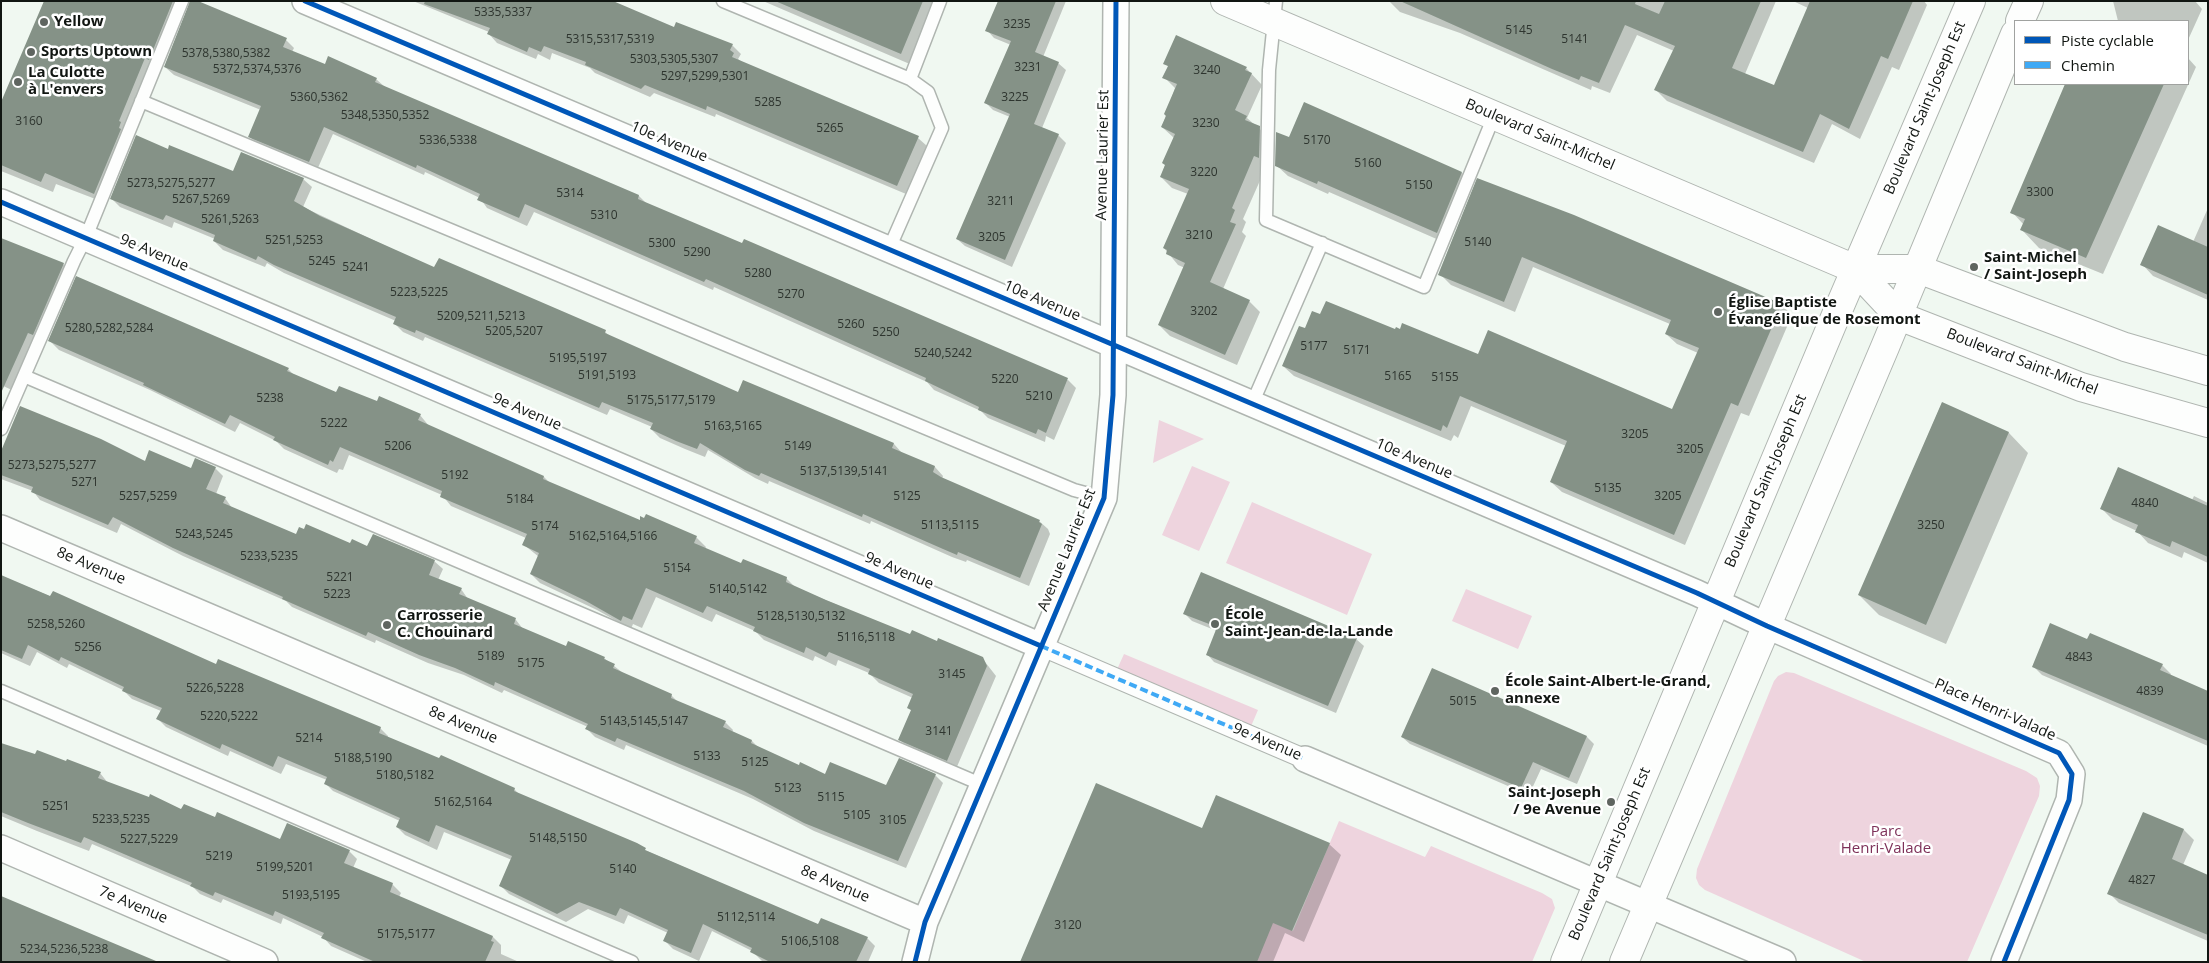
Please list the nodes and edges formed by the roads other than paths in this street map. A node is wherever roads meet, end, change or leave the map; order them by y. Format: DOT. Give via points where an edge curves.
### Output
graph roads {
  1 [pos="182,1"];
  2 [pos="304,1"];
  3 [pos="723,1"];
  4 [pos="940,1"];
  5 [pos="1116,1"];
  6 [pos="1226,1"];
  7 [pos="1971,1"];
  8 [pos="2029,1"];
  9 [pos="1275,11"];
  10 [pos="2020,20"];
  11 [pos="2014,36"];
  12 [pos="910,79"];
  13 [pos="141,101"];
  14 [pos="1494,116"];
  15 [pos="1,202"];
  16 [pos="86,237"];
  17 [pos="1322,243"];
  18 [pos="889,249"];
  19 [pos="1855,269"];
  20 [pos="1918,269"];
  21 [pos="1899,316"];
  22 [pos="1113,345"];
  23 [pos="2208,371"];
  24 [pos="24,376"];
  25 [pos="1252,404"];
  26 [pos="2208,423"];
  27 [pos="1,429"];
  28 [pos="1104,498"];
  29 [pos="1,528"];
  30 [pos="1715,601"];
  31 [pos="1768,626"];
  32 [pos="1041,646"];
  33 [pos="1,691"];
  34 [pos="1305,759"];
  35 [pos="983,785"];
  36 [pos="1,848"];
  37 [pos="1599,883"];
  38 [pos="1649,905"];
  39 [pos="924,922"];
  40 [pos="265,962"];
  41 [pos="632,962"];
  42 [pos="915,962"];
  43 [pos="1565,962"];
  44 [pos="1624,962"];
  45 [pos="1782,962"];
  46 [pos="2004,962"];
  1 -- 13 [label="lane"];
  2 -- 18 [label="street, 10e Avenue"];
  3 -- 12 [label="lane"];
  4 -- 12 [label="lane"];
  5 -- 22 [label="street, Avenue Laurier Est"];
  6 -- 9 [label="main road, Boulevard Saint-Michel"];
  7 -- 19 [label="main road, Boulevard Saint-Joseph Est"];
  8 -- 10 [label="main road"];
  9 -- 14 [label="main road, Boulevard Saint-Michel"];
  9 -- 17 [label="lane" via="1266,220"];
  11 -- 20 [label="main road"];
  12 -- 18 [label="lane" via="928,92 942,128"];
  13 -- 16 [label="lane"];
  13 -- 28 [label="lane" via="1074,490"];
  14 -- 17 [label="lane" via="1424,287"];
  14 -- 19 [label="main road, Boulevard Saint-Michel"];
  15 -- 16 [label="street, 9e Avenue"];
  16 -- 24 [label="lane"];
  16 -- 32 [label="street, 9e Avenue"];
  17 -- 25 [label="lane"];
  18 -- 22 [label="street, 10e Avenue"];
  19 -- 20 [label="main road, Boulevard Saint-Michel"];
  19 -- 21 [label="main road, Boulevard Saint-Michel"];
  19 -- 30 [label="main road, Boulevard Saint-Joseph Est"];
  20 -- 21 [label="main road"];
  20 -- 23 [label="main road, Boulevard Saint-Michel" via="2125,347"];
  21 -- 26 [label="main road, Boulevard Saint-Michel" via="2081,387"];
  21 -- 31 [label="main road"];
  22 -- 25 [label="street, 10e Avenue"];
  22 -- 28 [label="street, Avenue Laurier Est" via="1113,395"];
  24 -- 27 [label="lane"];
  24 -- 35 [label="lane"];
  25 -- 30 [label="street, 10e Avenue"];
  28 -- 32 [label="street, Avenue Laurier Est"];
  29 -- 39 [label="street, 8e Avenue"];
  30 -- 31 [label="street, 10e Avenue"];
  30 -- 37 [label="main road, Boulevard Saint-Joseph Est"];
  31 -- 38 [label="main road"];
  31 -- 46 [label="street, Place Henri-Valade" via="2059,753 2068,766 2072,784 2069,800"];
  32 -- 34 [label="street, 9e Avenue"];
  32 -- 35 [label="street, Avenue Laurier Est"];
  33 -- 41 [label="lane"];
  34 -- 37 [label="street, 9e Avenue"];
  35 -- 39 [label="street, Avenue Laurier Est"];
  36 -- 40 [label="street, 7e Avenue"];
  37 -- 38 [label="street, 9e Avenue"];
  37 -- 43 [label="main road, Boulevard Saint-Joseph Est"];
  38 -- 44 [label="main road"];
  38 -- 45 [label="street"];
  39 -- 42 [label="street, Avenue Laurier Est"];
}
